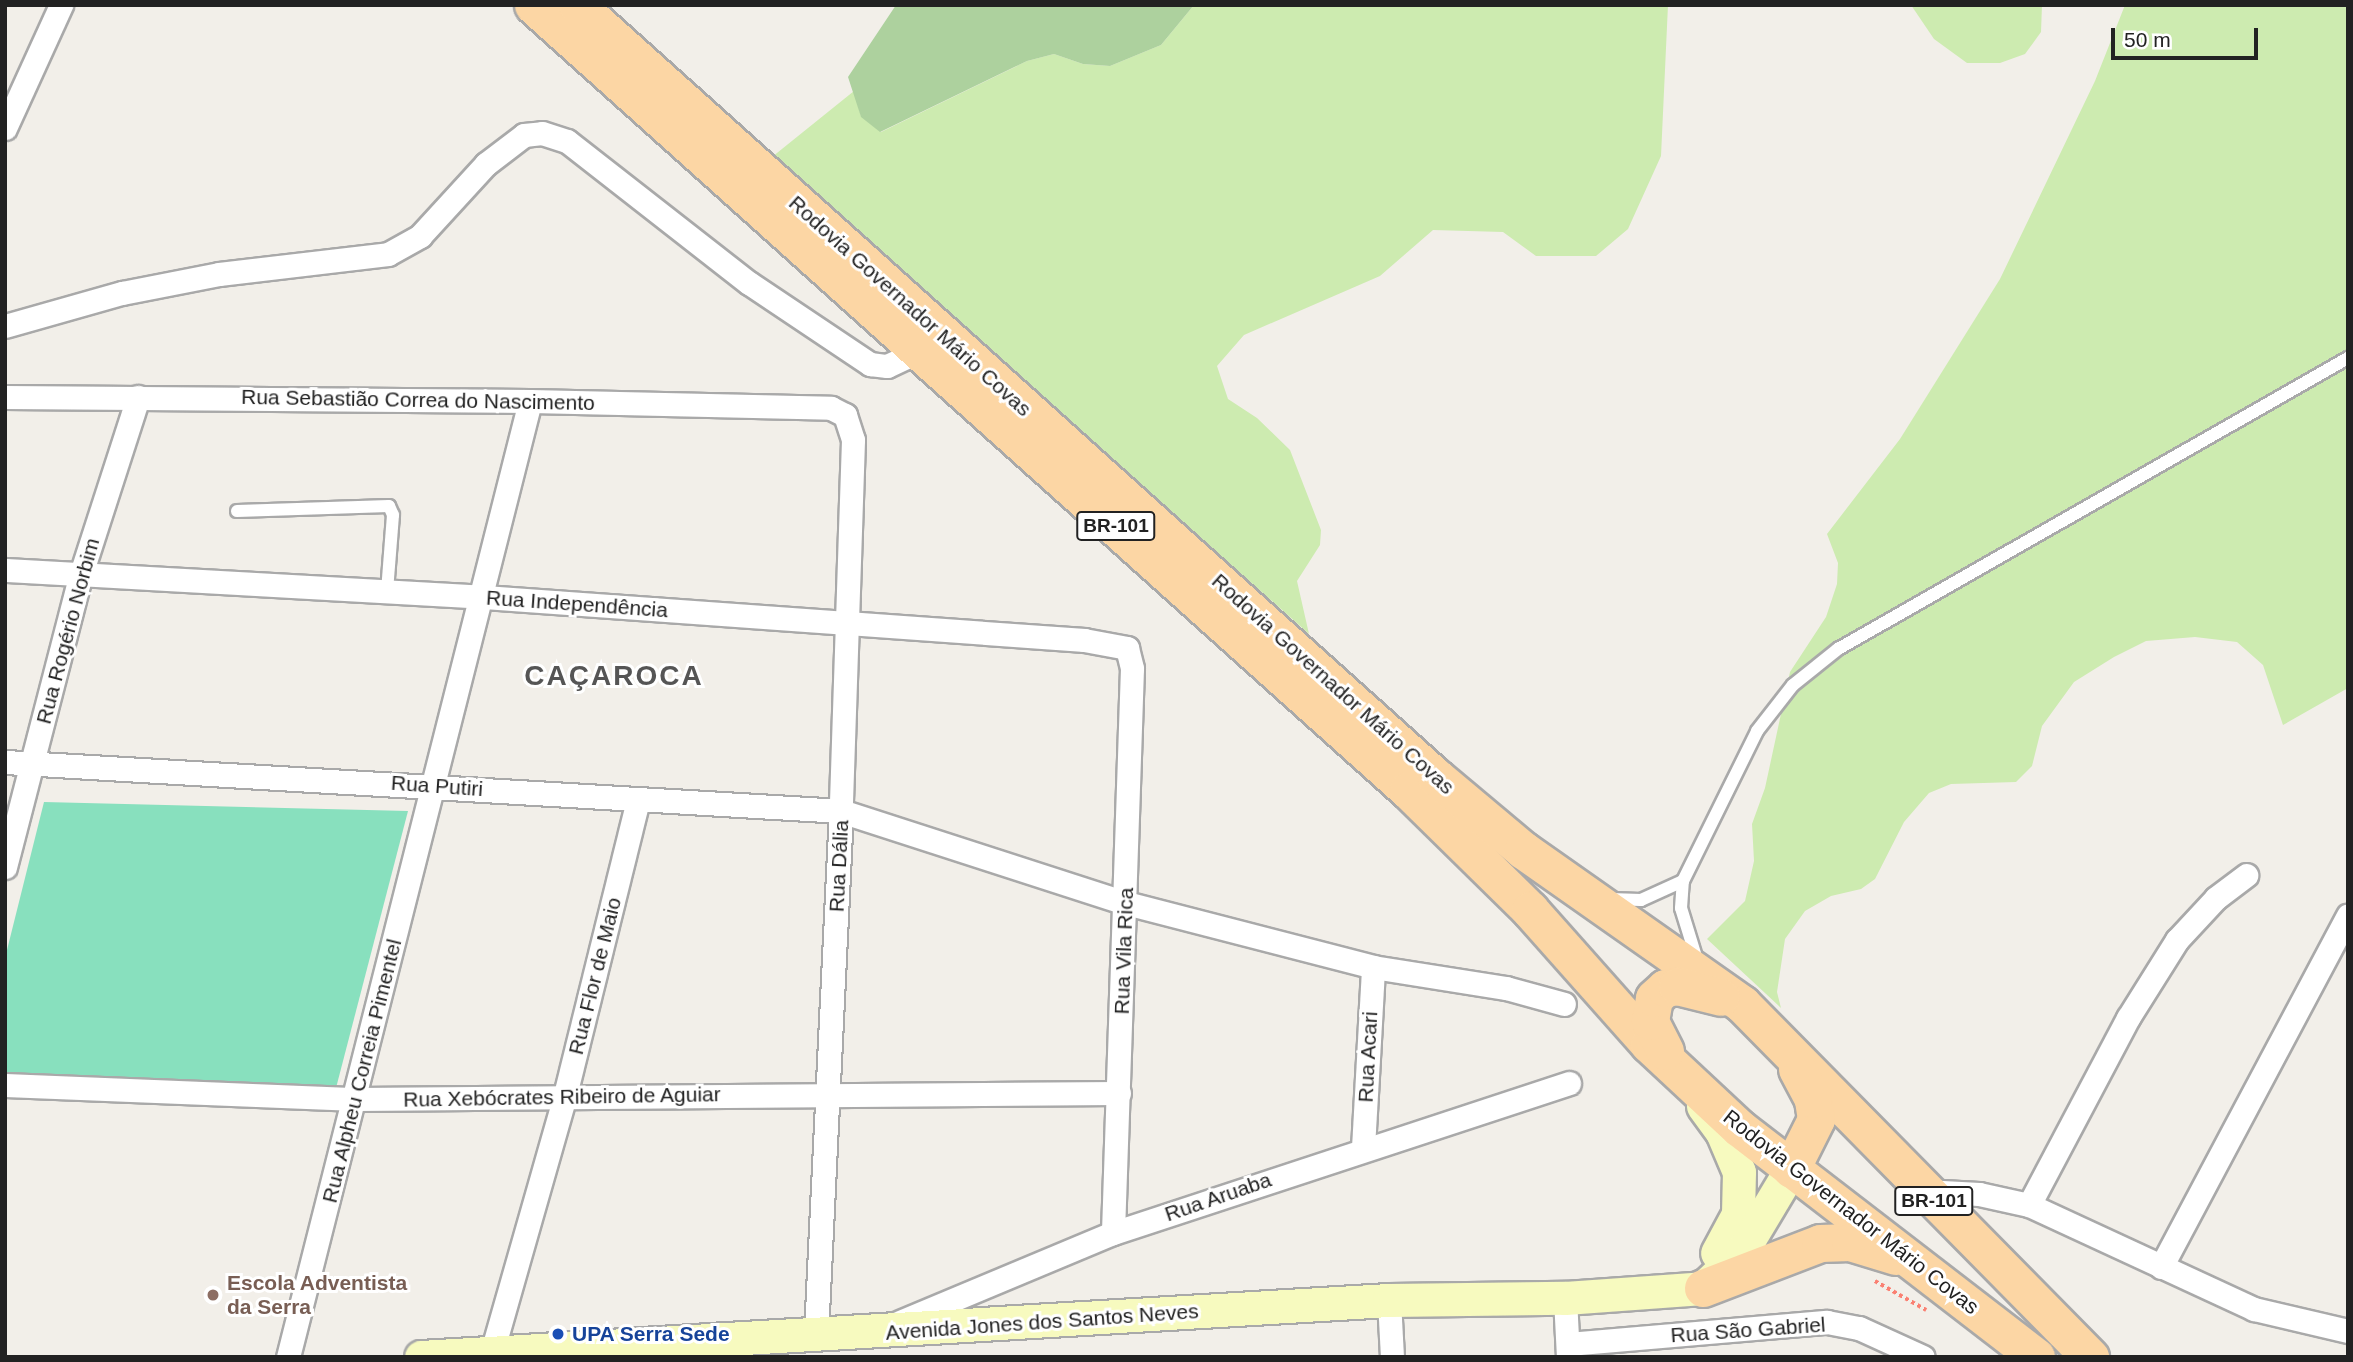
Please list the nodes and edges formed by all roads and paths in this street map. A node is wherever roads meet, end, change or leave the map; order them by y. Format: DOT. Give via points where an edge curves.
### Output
graph roads {
  1 [pos="61,5"];
  2 [pos="533,5"];
  3 [pos="578,5"];
  4 [pos="5,128"];
  5 [pos="5,326"];
  6 [pos="921,350"];
  7 [pos="2348,358"];
  8 [pos="5,397"];
  9 [pos="138,397"];
  10 [pos="530,401"];
  11 [pos="831,408"];
  12 [pos="237,511"];
  13 [pos="5,570"];
  14 [pos="81,573"];
  15 [pos="387,591"];
  16 [pos="484,597"];
  17 [pos="846,625"];
  18 [pos="1132,668"];
  19 [pos="5,762"];
  20 [pos="33,763"];
  21 [pos="433,785"];
  22 [pos="638,801"];
  23 [pos="841,811"];
  24 [pos="5,867"];
  25 [pos="2246,875"];
  26 [pos="1683,881"];
  27 [pos="1585,895"];
  28 [pos="1126,902"];
  29 [pos="2348,916"];
  30 [pos="1373,967"];
  31 [pos="1704,976"];
  32 [pos="1564,1004"];
  33 [pos="1742,1004"];
  34 [pos="1782,1041"];
  35 [pos="1676,1071"];
  36 [pos="1569,1083"];
  37 [pos="5,1085"];
  38 [pos="1119,1093"];
  39 [pos="828,1094"];
  40 [pos="356,1098"];
  41 [pos="564,1099"];
  42 [pos="1363,1148"];
  43 [pos="1791,1169"];
  44 [pos="1924,1192"];
  45 [pos="2029,1205"];
  46 [pos="1113,1233"];
  47 [pos="1920,1263"];
  48 [pos="2161,1267"];
  49 [pos="1864,1276"];
  50 [pos="1703,1288"];
  51 [pos="1662,1291"];
  52 [pos="1565,1298"];
  53 [pos="1389,1300"];
  54 [pos="1933,1314"];
  55 [pos="2348,1331"];
  56 [pos="875,1332"];
  57 [pos="816,1334"];
  58 [pos="1568,1350"];
  59 [pos="547,1353"];
  60 [pos="492,1354"];
  61 [pos="288,1357"];
  62 [pos="421,1357"];
  63 [pos="1392,1357"];
  64 [pos="1923,1357"];
  65 [pos="2036,1357"];
  66 [pos="2090,1357"];
  1 -- 4 [label="street"];
  2 -- 6 [label="main road, Rodovia Governador Mário Covas / BR-101"];
  3 -- 27 [label="main road, Rodovia Governador Mário Covas / BR-101" via="1436,777"];
  5 -- 6 [label="street" via="122,293 219,274 388,254 420,236 486,164 524,135 542,133 567,141 749,283 870,364 887,366"];
  6 -- 35 [label="main road, Rodovia Governador Mário Covas / BR-101" via="1472,849"];
  7 -- 26 [label="lane" via="1838,649 1802,678 1758,731"];
  8 -- 9 [label="street, Rua Sebastião Correa do Nascimento"];
  9 -- 10 [label="street, Rua Sebastião Correa do Nascimento"];
  9 -- 14 [label="street, Rua Rogério Norbim"];
  10 -- 11 [label="street, Rua Sebastião Correa do Nascimento"];
  10 -- 16 [label="street, Rua Alpheu Correia Pimentel"];
  11 -- 17 [label="street, Rua Dália" via="845,415 853,440"];
  12 -- 15 [label="lane" via="389,506 393,515"];
  13 -- 14 [label="street, Rua Independência"];
  14 -- 15 [label="street, Rua Independência"];
  14 -- 20 [label="street, Rua Rogério Norbim"];
  15 -- 16 [label="street, Rua Independência"];
  16 -- 17 [label="street, Rua Independência"];
  16 -- 21 [label="street, Rua Alpheu Correia Pimentel"];
  17 -- 18 [label="street, Rua Independência" via="1116,644 1126,648"];
  17 -- 23 [label="street, Rua Dália"];
  18 -- 28 [label="street, Rua Vila Rica"];
  19 -- 20 [label="street, Rua Putiri"];
  20 -- 21 [label="street, Rua Putiri"];
  20 -- 24 [label="street, Rua Rogério Norbim"];
  21 -- 22 [label="street, Rua Putiri"];
  21 -- 40 [label="street, Rua Alpheu Correia Pimentel"];
  22 -- 23 [label="street, Rua Putiri"];
  22 -- 41 [label="street, Rua Flor de Maio"];
  23 -- 28 [label="street, Rua Putiri"];
  23 -- 39 [label="street, Rua Dália"];
  25 -- 45 [label="street" via="2216,898 2177,940 2128,1018"];
  26 -- 27 [label="lane" via="1641,900"];
  26 -- 31 [label="lane" via="1681,908"];
  27 -- 31 [label="main road, Rodovia Governador Mário Covas / BR-101"];
  28 -- 30 [label="street, Rua Putiri"];
  28 -- 38 [label="street, Rua Vila Rica"];
  29 -- 48 [label="street"];
  30 -- 32 [label="street, Rua Putiri" via="1506,988"];
  30 -- 42 [label="street, Rua Acari"];
  31 -- 33 [label="main road, Rodovia Governador Mário Covas / BR-101"];
  33 -- 34 [label="main road, Rodovia Governador Mário Covas / BR-101"];
  33 -- 35 [label="main road" via="1677,986 1665,988 1654,998 1650,1021"];
  34 -- 43 [label="main road" via="1809,1089 1815,1112 1815,1125"];
  34 -- 44 [label="main road, Rodovia Governador Mário Covas / BR-101"];
  35 -- 43 [label="main road, Rodovia Governador Mário Covas / BR-101"];
  35 -- 51 [label="street, Avenida Jones dos Santos Neves" via="1731,1150 1741,1195 1733,1229 1724,1244 1695,1273"];
  36 -- 42 [label="street, Rua Aruaba"];
  37 -- 40 [label="street, Rua Xebócrates Ribeiro de Aguiar"];
  38 -- 39 [label="street, Rua Xebócrates Ribeiro de Aguiar"];
  38 -- 46 [label="street, Rua Vila Rica"];
  39 -- 41 [label="street, Rua Xebócrates Ribeiro de Aguiar"];
  39 -- 57 [label="street, Rua Dália"];
  40 -- 41 [label="street, Rua Xebócrates Ribeiro de Aguiar"];
  40 -- 61 [label="street, Rua Alpheu Correia Pimentel"];
  41 -- 60 [label="street, Rua Flor de Maio"];
  42 -- 46 [label="street, Rua Aruaba"];
  43 -- 47 [label="main road, Rodovia Governador Mário Covas / BR-101"];
  43 -- 50 [label="street" via="1742,1251"];
  44 -- 45 [label="street" via="1979,1194"];
  44 -- 66 [label="main road, Rodovia Governador Mário Covas / BR-101"];
  45 -- 48 [label="street"];
  46 -- 56 [label="street, Rua Aruaba"];
  47 -- 50 [label="main road" via="1850,1242 1819,1243"];
  47 -- 65 [label="main road, Rodovia Governador Mário Covas / BR-101"];
  48 -- 55 [label="street" via="2254,1309"];
  49 -- 54 [label="path"];
  50 -- 51 [label="street, Avenida Jones dos Santos Neves"];
  51 -- 52 [label="street, Avenida Jones dos Santos Neves"];
  52 -- 53 [label="street, Avenida Jones dos Santos Neves"];
  52 -- 58 [label="street"];
  53 -- 56 [label="street, Avenida Jones dos Santos Neves"];
  53 -- 63 [label="street"];
  56 -- 57 [label="street, Avenida Jones dos Santos Neves"];
  57 -- 59 [label="street, Avenida Jones dos Santos Neves"];
  58 -- 64 [label="street, Rua São Gabriel" via="1827,1322 1859,1328"];
  59 -- 60 [label="street, Avenida Jones dos Santos Neves"];
  60 -- 62 [label="street, Avenida Jones dos Santos Neves"];
}
